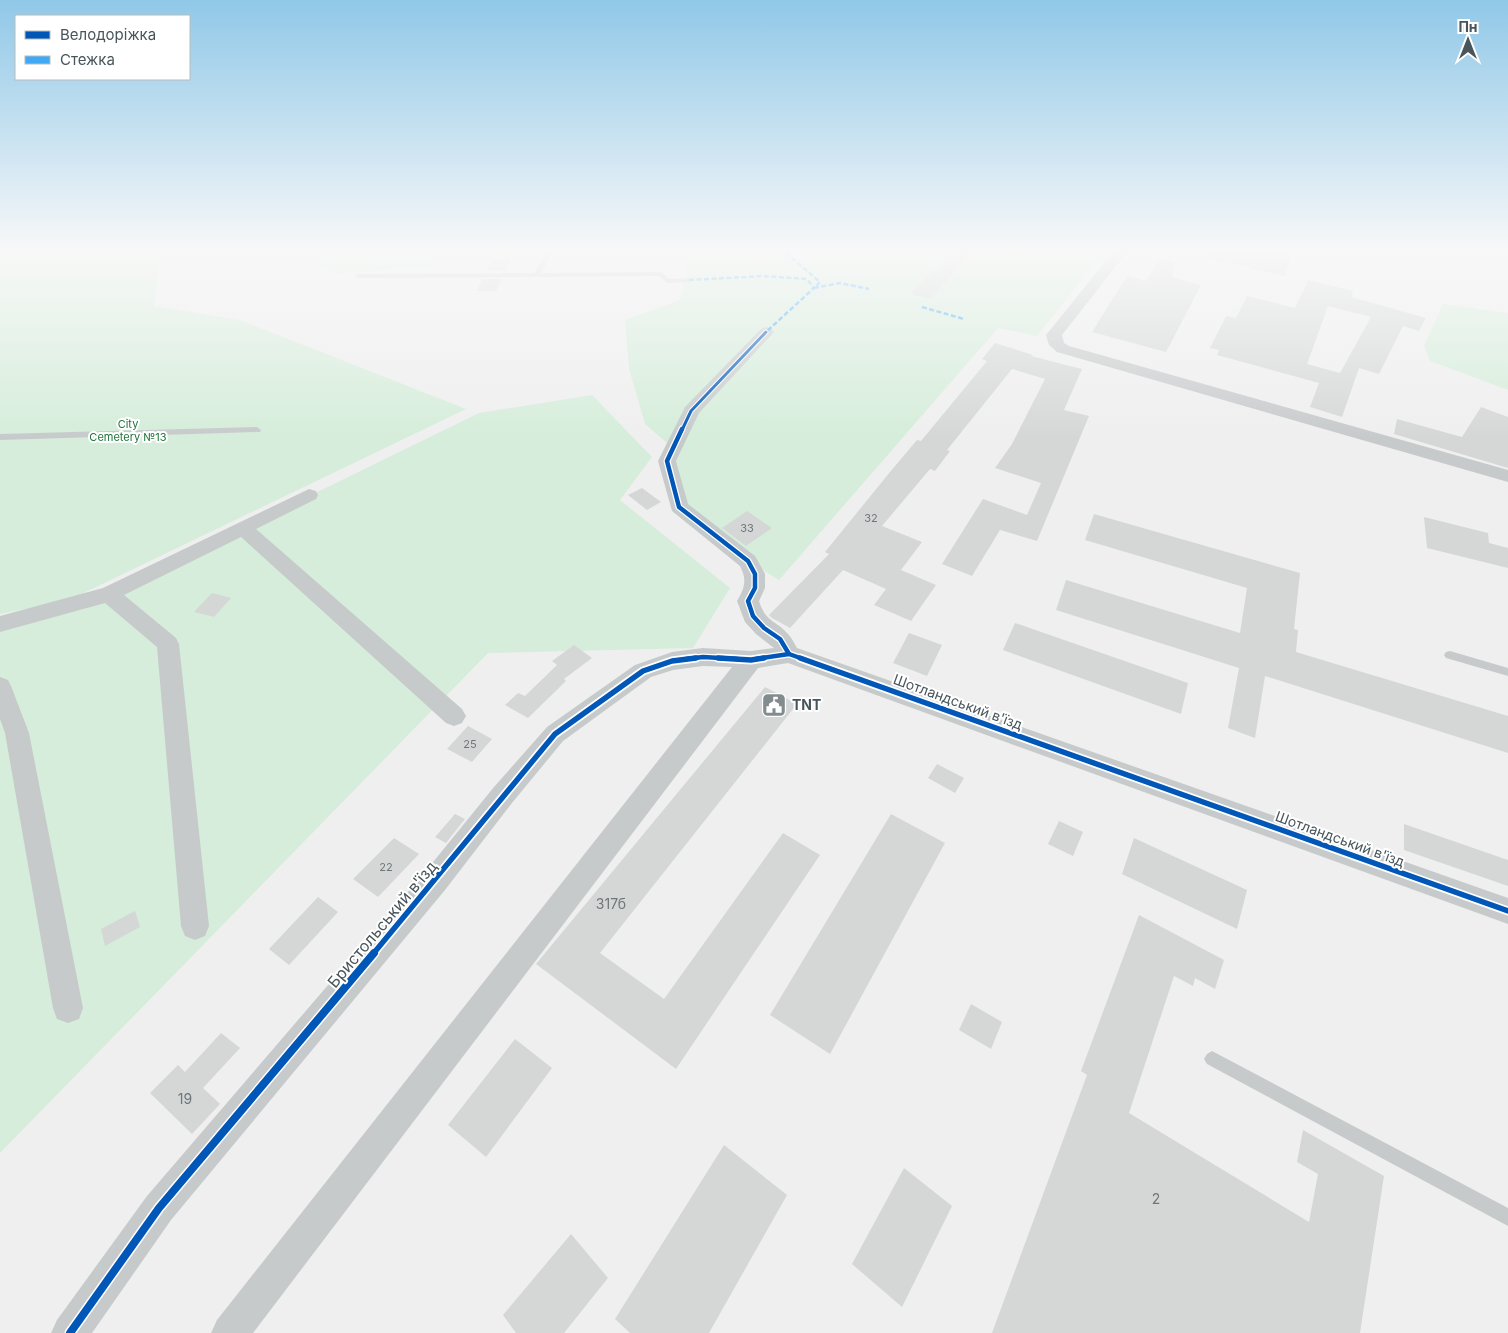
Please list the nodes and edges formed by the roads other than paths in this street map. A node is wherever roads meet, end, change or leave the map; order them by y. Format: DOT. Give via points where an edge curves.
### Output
graph roads {
  1 [pos="1071,314"];
  2 [pos="766,332"];
  3 [pos="258,430"];
  4 [pos="0,437"];
  5 [pos="1508,476"];
  6 [pos="309,495"];
  7 [pos="243,528"];
  8 [pos="109,594"];
  9 [pos="0,624"];
  10 [pos="789,654"];
  11 [pos="1450,655"];
  12 [pos="751,660"];
  13 [pos="1508,672"];
  14 [pos="0,686"];
  15 [pos="454,716"];
  16 [pos="1508,911"];
  17 [pos="195,926"];
  18 [pos="68,1008"];
  19 [pos="1212,1059"];
  20 [pos="1508,1217"];
  21 [pos="70,1333"];
  22 [pos="230,1333"];
  1 -- 5 [label="street" via="1054,335 1057,345 1063,349"];
  2 -- 10 [label="street" via="691,410 667,461 679,507 748,560 755,574 755,588 748,601 753,616 780,639"];
  3 -- 4 [label="lane"];
  6 -- 7 [label="street"];
  7 -- 8 [label="street"];
  7 -- 15 [label="street"];
  8 -- 9 [label="street"];
  8 -- 17 [label="street" via="168,644"];
  10 -- 12 [label="street, Бристольський в'їзд"];
  10 -- 16 [label="street, Шотландський в'їзд"];
  11 -- 13 [label="lane"];
  12 -- 21 [label="street, Бристольський в'їзд" via="702,657 672,661 643,672 617,688 555,734 159,1208"];
  12 -- 22 [label="street"];
  14 -- 18 [label="street" via="17,733"];
  19 -- 20 [label="lane"];
}
